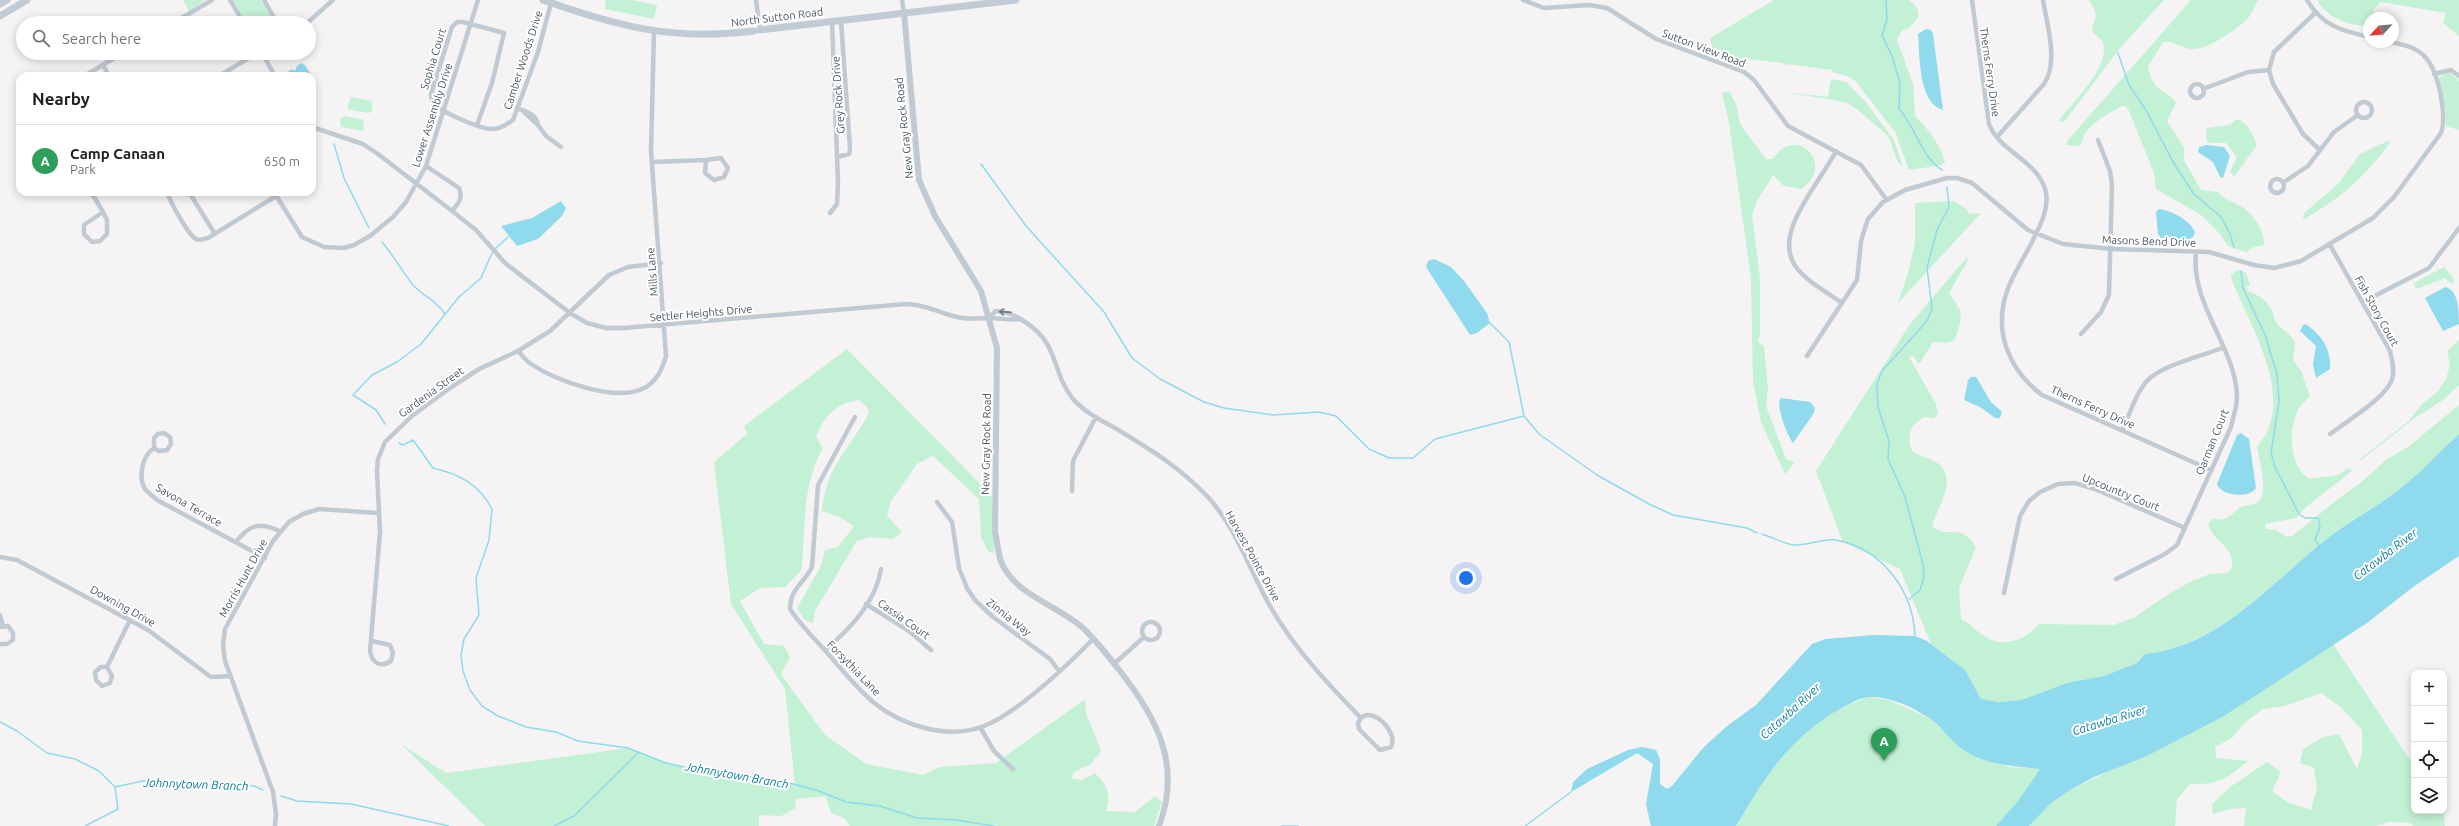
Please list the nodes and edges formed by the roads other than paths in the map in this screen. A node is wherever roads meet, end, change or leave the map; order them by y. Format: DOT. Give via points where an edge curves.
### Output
graph roads {
  1 [pos="7,0"];
  2 [pos="27,0"];
  3 [pos="212,0"];
  4 [pos="230,0"];
  5 [pos="264,0"];
  6 [pos="333,0"];
  7 [pos="478,0"];
  8 [pos="543,0"];
  9 [pos="756,0"];
  10 [pos="902,0"];
  11 [pos="1016,0"];
  12 [pos="1523,0"];
  13 [pos="1972,0"];
  14 [pos="2043,0"];
  15 [pos="2307,0"];
  16 [pos="551,3"];
  17 [pos="0,4"];
  18 [pos="904,13"];
  19 [pos="2315,13"];
  20 [pos="0,16"];
  21 [pos="185,16"];
  22 [pos="240,16"];
  23 [pos="274,16"];
  24 [pos="315,16"];
  25 [pos="842,21"];
  26 [pos="832,22"];
  27 [pos="471,24"];
  28 [pos="757,30"];
  29 [pos="654,32"];
  30 [pos="2363,36"];
  31 [pos="2399,44"];
  32 [pos="111,60"];
  33 [pos="245,60"];
  34 [pos="266,60"];
  35 [pos="103,65"];
  36 [pos="2269,70"];
  37 [pos="91,72"];
  38 [pos="107,72"];
  39 [pos="226,72"];
  40 [pos="273,72"];
  41 [pos="2434,74"];
  42 [pos="2459,76"];
  43 [pos="2203,89"];
  44 [pos="519,109"];
  45 [pos="444,111"];
  46 [pos="2358,115"];
  47 [pos="477,125"];
  48 [pos="316,128"];
  49 [pos="1997,137"];
  50 [pos="2098,140"];
  51 [pos="561,147"];
  52 [pos="2320,150"];
  53 [pos="1836,151"];
  54 [pos="837,157"];
  55 [pos="706,160"];
  56 [pos="652,162"];
  57 [pos="426,166"];
  58 [pos="2284,182"];
  59 [pos="417,184"];
  60 [pos="93,196"];
  61 [pos="170,196"];
  62 [pos="191,196"];
  63 [pos="272,196"];
  64 [pos="276,196"];
  65 [pos="1886,199"];
  66 [pos="452,211"];
  67 [pos="103,212"];
  68 [pos="830,213"];
  69 [pos="2459,228"];
  70 [pos="215,234"];
  71 [pos="2036,234"];
  72 [pos="2330,245"];
  73 [pos="2112,249"];
  74 [pos="2196,252"];
  75 [pos="661,263"];
  76 [pos="2363,302"];
  77 [pos="1842,303"];
  78 [pos="570,313"];
  79 [pos="990,318"];
  80 [pos="1021,319"];
  81 [pos="666,325"];
  82 [pos="2081,334"];
  83 [pos="2222,348"];
  84 [pos="518,351"];
  85 [pos="1807,356"];
  86 [pos="855,417"];
  87 [pos="1096,417"];
  88 [pos="2122,430"];
  89 [pos="2330,434"];
  90 [pos="154,448"];
  91 [pos="2211,470"];
  92 [pos="1072,490"];
  93 [pos="937,502"];
  94 [pos="378,513"];
  95 [pos="2185,528"];
  96 [pos="280,531"];
  97 [pos="236,542"];
  98 [pos="0,557"];
  99 [pos="265,558"];
  100 [pos="882,569"];
  101 [pos="2116,578"];
  102 [pos="2004,593"];
  103 [pos="866,604"];
  104 [pos="0,615"];
  105 [pos="130,620"];
  106 [pos="1,626"];
  107 [pos="1144,637"];
  108 [pos="1093,639"];
  109 [pos="372,641"];
  110 [pos="0,644"];
  111 [pos="825,650"];
  112 [pos="931,650"];
  113 [pos="1114,664"];
  114 [pos="107,667"];
  115 [pos="1059,672"];
  116 [pos="231,676"];
  117 [pos="1361,718"];
  118 [pos="980,727"];
  119 [pos="1013,769"];
  120 [pos="275,826"];
  121 [pos="1158,826"];
  1 -- 17 [label="main road"];
  2 -- 20 [label="main road"];
  3 -- 21 [label="street"];
  4 -- 22 [label="street"];
  5 -- 23 [label="street"];
  6 -- 24 [label="street"];
  7 -- 27 [label="street, Lower Assembly Drive"];
  8 -- 16 [label="main road, North Sutton Road"];
  9 -- 28 [label="street"];
  10 -- 18 [label="street"];
  11 -- 18 [label="main road, North Sutton Road"];
  12 -- 53 [label="street, Sutton View Road" via="1544,8 1589,5 1607,8 1656,39 1744,72 1754,80 1788,126"];
  13 -- 49 [label="street, Therns Ferry Drive" via="1987,118 1990,129"];
  14 -- 49 [label="street" via="2051,62 2050,75"];
  15 -- 19 [label="street"];
  16 -- 29 [label="main road, North Sutton Road"];
  16 -- 44 [label="street, Camber Woods Drive"];
  18 -- 25 [label="main road, North Sutton Road"];
  18 -- 79 [label="street, New Gray Rock Road" via="919,180 935,216 981,291"];
  19 -- 30 [label="street" via="2337,29"];
  19 -- 36 [label="street" via="2274,52"];
  25 -- 26 [label="main road, North Sutton Road"];
  25 -- 54 [label="street, Grey Rock Drive" via="850,148 849,154"];
  26 -- 28 [label="main road, North Sutton Road"];
  26 -- 54 [label="street, Grey Rock Drive"];
  27 -- 45 [label="street, Lower Assembly Drive"];
  27 -- 45 [label="street, Sophia Court" via="460,21 452,27 431,94 434,105"];
  27 -- 47 [label="street" via="500,31 505,36"];
  28 -- 29 [label="main road, North Sutton Road" via="702,36"];
  29 -- 56 [label="street, Mills Lane"];
  31 -- 41 [label="street, Masons Bend Drive" via="2418,51 2426,58"];
  32 -- 35 [label="street"];
  33 -- 39 [label="street"];
  34 -- 40 [label="street"];
  35 -- 37 [label="street"];
  35 -- 38 [label="street"];
  36 -- 43 [label="street" via="2248,72"];
  36 -- 52 [label="street" via="2273,84 2303,134"];
  41 -- 42 [label="street" via="2451,70"];
  41 -- 72 [label="street, Masons Bend Drive" via="2444,112 2441,133 2384,208"];
  44 -- 47 [label="street, Camber Woods Drive" via="513,120 504,127 493,130"];
  44 -- 51 [label="street" via="532,117 546,136"];
  45 -- 47 [label="street, Camber Woods Drive"];
  45 -- 57 [label="street, Lower Assembly Drive"];
  46 -- 52 [label="street" via="2338,127"];
  48 -- 59 [label="street" via="363,144"];
  49 -- 71 [label="street, Therns Ferry Drive" via="2035,171 2044,188 2046,210"];
  50 -- 73 [label="street" via="2110,171 2112,184"];
  52 -- 58 [label="street" via="2308,166"];
  53 -- 65 [label="street, Sutton View Road" via="1861,165"];
  53 -- 77 [label="street" via="1800,210 1790,231 1789,244 1791,258 1800,272"];
  54 -- 68 [label="street, Grey Rock Drive" via="837,204"];
  55 -- 55 [label="street" via="705,173 714,180 724,177 728,168 721,158"];
  55 -- 56 [label="street"];
  56 -- 75 [label="street, Mills Lane"];
  57 -- 59 [label="street, Lower Assembly Drive"];
  57 -- 66 [label="street" via="459,188 460,201"];
  59 -- 64 [label="street, Lower Assembly Drive" via="406,202 389,220 362,241 344,248 324,247 302,237"];
  59 -- 66 [label="street, Settler Heights Drive"];
  60 -- 67 [label="street"];
  61 -- 70 [label="street" via="194,238 200,240"];
  62 -- 70 [label="street"];
  63 -- 70 [label="street"];
  65 -- 71 [label="street, Masons Bend Drive" via="1905,190 1947,178 1957,178 1972,183 2014,220"];
  65 -- 77 [label="street, Masons Bend Drive" via="1872,212 1864,228 1859,274"];
  66 -- 78 [label="street, Settler Heights Drive" via="476,230 505,263"];
  67 -- 67 [label="street" via="107,220 107,234 100,241 92,242 84,234 84,225"];
  69 -- 76 [label="street" via="2429,268"];
  71 -- 73 [label="street, Masons Bend Drive" via="2063,244"];
  71 -- 88 [label="street, Therns Ferry Drive" via="2007,289 2003,304 2003,335 2012,363 2026,382 2042,395"];
  72 -- 74 [label="street, Masons Bend Drive" via="2293,265 2274,268 2254,265 2216,253"];
  72 -- 76 [label="street, Fish Story Court"];
  73 -- 74 [label="street, Masons Bend Drive"];
  73 -- 82 [label="street" via="2108,301 2095,321"];
  74 -- 83 [label="street, Oarman Court" via="2195,276"];
  75 -- 78 [label="street, Gardenia Street" via="628,267 609,275"];
  75 -- 81 [label="street, Mills Lane"];
  76 -- 89 [label="street, Fish Story Court" via="2390,351 2393,378 2387,389"];
  77 -- 85 [label="street, Masons Bend Drive"];
  78 -- 81 [label="street, Settler Heights Drive" via="606,328"];
  78 -- 84 [label="street, Gardenia Street" via="550,332"];
  79 -- 80 [label="street" via="1013,321"];
  80 -- 79 [label="street, Harvest Pointe Drive, one-way" via="1011,312 995,312"];
  79 -- 81 [label="street, Settler Heights Drive" via="975,320 956,317 920,304 906,304"];
  79 -- 108 [label="street, New Gray Rock Road" via="997,353 995,532 1000,558 1008,574 1020,587 1066,614"];
  80 -- 87 [label="street, Harvest Pointe Drive" via="1045,338 1064,386 1073,400"];
  81 -- 84 [label="street, Mills Lane" via="666,357 660,376 642,389 619,393 567,382 530,363"];
  83 -- 88 [label="street" via="2151,378 2142,388"];
  83 -- 91 [label="street, Oarman Court" via="2235,383 2236,409"];
  84 -- 94 [label="street, Gardenia Street" via="479,369 450,388 389,436 378,459"];
  86 -- 111 [label="street, Forsythia Lane" via="818,485 812,567 792,594 790,602 790,609 796,618"];
  87 -- 92 [label="street" via="1073,461"];
  87 -- 117 [label="street, Harvest Pointe Drive" via="1172,463 1208,498 1225,520 1270,606 1292,640 1316,672"];
  88 -- 91 [label="street, Therns Ferry Drive"];
  90 -- 90 [label="street, Savona Terrace" via="159,451 167,450 171,444 170,438 164,433 158,434 154,438"];
  90 -- 97 [label="street, Savona Terrace" via="143,464 141,477 146,489 157,500"];
  91 -- 95 [label="street, Oarman Court"];
  93 -- 115 [label="street, Zinnia Way" via="952,522 959,568 975,600 993,618 1050,659"];
  94 -- 96 [label="street, Morris Hunt Drive" via="319,510 296,518"];
  94 -- 109 [label="street, Gardenia Street" via="380,532"];
  95 -- 101 [label="street, Oarman Court" via="2172,550"];
  95 -- 102 [label="street, Upcountry Court" via="2095,489 2075,483 2058,484 2040,492 2029,501 2020,516"];
  96 -- 97 [label="street" via="268,525 256,526 244,531"];
  96 -- 99 [label="street, Morris Hunt Drive"];
  97 -- 99 [label="street, Savona Terrace"];
  98 -- 105 [label="street, Downing Drive" via="17,560"];
  99 -- 116 [label="street, Morris Hunt Drive" via="226,629 223,645"];
  100 -- 103 [label="street" via="879,584"];
  103 -- 111 [label="street" via="850,629"];
  103 -- 112 [label="street, Cassia Court" via="909,631"];
  104 -- 106 [label="street"];
  105 -- 114 [label="street"];
  105 -- 116 [label="street, Downing Drive" via="164,640 211,677"];
  106 -- 110 [label="street" via="8,626 13,632 13,640 7,644"];
  107 -- 107 [label="street" via="1156,639 1159,634 1158,625 1150,622 1144,625"];
  107 -- 113 [label="street"];
  108 -- 113 [label="street, New Gray Rock Road"];
  108 -- 115 [label="street, Forsythia Lane"];
  109 -- 109 [label="street, Gardenia Street" via="372,660 385,665 391,661 393,653 390,645"];
  111 -- 118 [label="street, Forsythia Lane" via="873,702 901,718 937,731"];
  113 -- 121 [label="street, New Gray Rock Road" via="1146,705 1162,741 1166,758 1167,790"];
  115 -- 118 [label="street, Forsythia Lane" via="1006,714"];
  116 -- 120 [label="street, Morris Hunt Drive" via="272,792 276,814"];
  117 -- 117 [label="street" via="1358,723 1360,729 1377,748 1383,750 1391,746 1394,741 1392,734 1374,715 1368,714"];
  118 -- 119 [label="street" via="994,751"];
}
